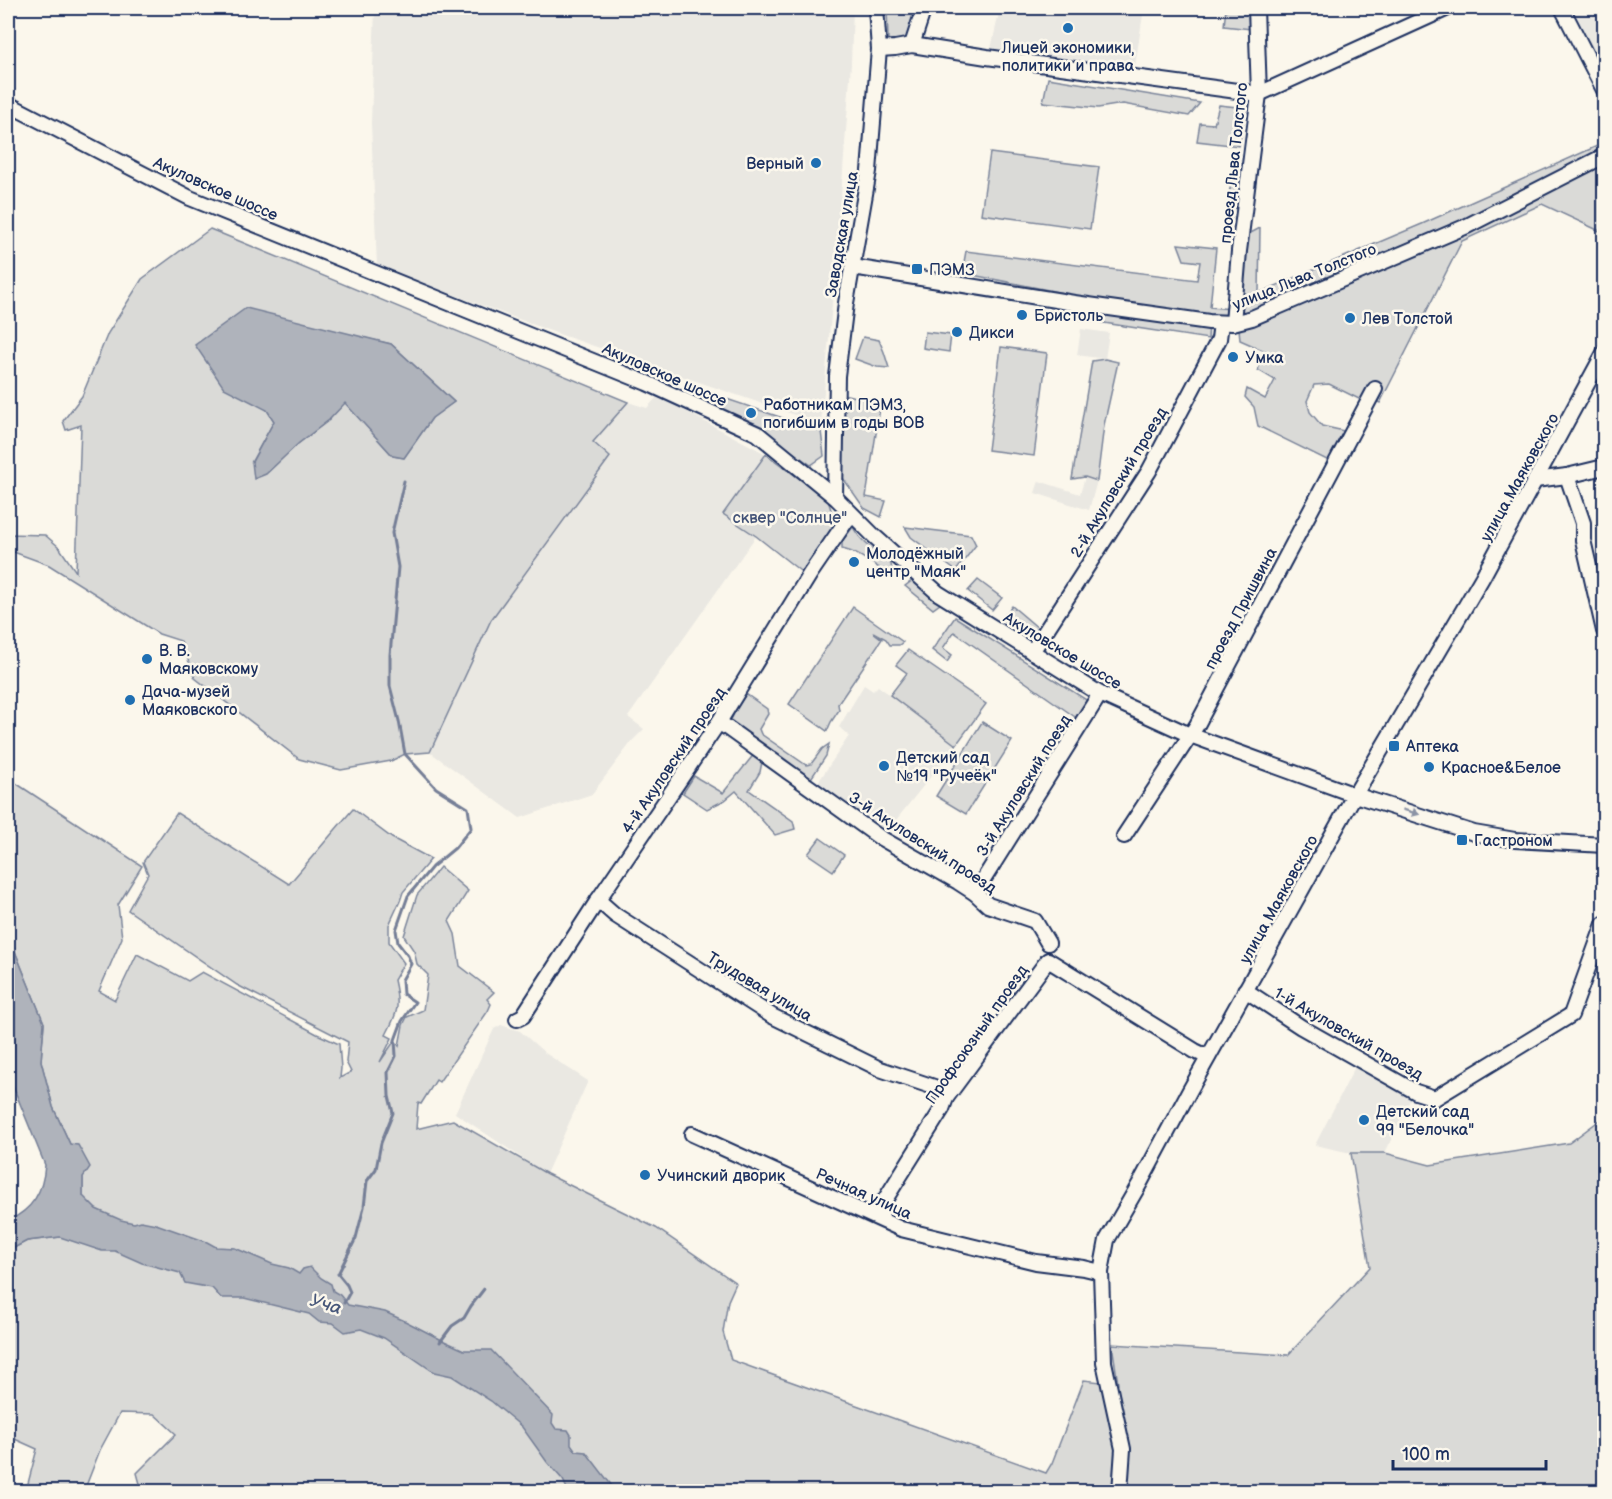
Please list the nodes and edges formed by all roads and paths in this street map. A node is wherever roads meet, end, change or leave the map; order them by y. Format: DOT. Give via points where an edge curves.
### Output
graph roads {
  1 [pos="876,8"];
  2 [pos="924,8"];
  3 [pos="1256,8"];
  4 [pos="1449,8"];
  5 [pos="1562,8"];
  6 [pos="912,45"];
  7 [pos="879,49"];
  8 [pos="1605,90"];
  9 [pos="1259,94"];
  10 [pos="8,104"];
  11 [pos="1605,156"];
  12 [pos="853,267"];
  13 [pos="1227,323"];
  14 [pos="1605,353"];
  15 [pos="1375,389"];
  16 [pos="1605,467"];
  17 [pos="1567,476"];
  18 [pos="1535,480"];
  19 [pos="835,497"];
  20 [pos="851,514"];
  21 [pos="1605,632"];
  22 [pos="1032,652"];
  23 [pos="1100,694"];
  24 [pos="719,722"];
  25 [pos="1190,735"];
  26 [pos="1355,795"];
  27 [pos="1124,836"];
  28 [pos="1605,845"];
  29 [pos="975,893"];
  30 [pos="598,900"];
  31 [pos="1605,924"];
  32 [pos="1048,943"];
  33 [pos="1245,990"];
  34 [pos="517,1019"];
  35 [pos="1208,1057"];
  36 [pos="946,1098"];
  37 [pos="692,1134"];
  38 [pos="882,1219"];
  39 [pos="1101,1272"];
  40 [pos="1120,1491"];
  1 -- 7 [label="street, Заводская улица"];
  2 -- 6 [label="street"];
  3 -- 9 [label="street, проезд Льва Толстого"];
  4 -- 9 [label="street"];
  5 -- 8 [label="street"];
  6 -- 7 [label="street"];
  6 -- 9 [label="street"];
  7 -- 12 [label="street, Заводская улица" via="869,171"];
  9 -- 13 [label="street, проезд Льва Толстого"];
  10 -- 19 [label="street, Акуловское шоссе" via="190,198 647,383 758,434"];
  11 -- 13 [label="street, улица Льва Толстого" via="1467,226 1252,318"];
  12 -- 13 [label="street, улица Льва Толстого"];
  12 -- 19 [label="street, Заводская улица" via="837,376"];
  13 -- 22 [label="street, 2-й Акуловский проезд" via="1149,471"];
  14 -- 18 [label="street, улица Маяковского"];
  15 -- 25 [label="street, проезд Пришвина"];
  16 -- 17 [label="street"];
  17 -- 18 [label="street"];
  17 -- 21 [label="street" via="1583,523 1583,540"];
  18 -- 26 [label="street, улица Маяковского"];
  19 -- 20 [label="street, Акуловское шоссе"];
  20 -- 22 [label="street, Акуловское шоссе" via="938,592"];
  20 -- 24 [label="street, 4-й Акуловский проезд"];
  22 -- 23 [label="street, Акуловское шоссе"];
  23 -- 25 [label="street, Акуловское шоссе"];
  23 -- 29 [label="street, 3-й Акуловский поезд"];
  24 -- 29 [label="street, 3-й Акуловский проезд" via="879,837"];
  24 -- 30 [label="street, 4-й Акуловский проезд"];
  25 -- 26 [label="street, Акуловское шоссе"];
  25 -- 27 [label="street, проезд Пришвина"];
  26 -- 28 [label="street, Акуловское шоссе, one-way" via="1474,833 1515,840"];
  26 -- 33 [label="street, улица Маяковского"];
  29 -- 32 [label="street, 3-й Акуловский проезд" via="988,905 1035,921"];
  30 -- 34 [label="street, 4-й Акуловский проезд" via="523,1016"];
  30 -- 36 [label="street, Трудовая улица" via="615,915 772,1016 880,1069 934,1087"];
  31 -- 33 [label="street, 1-й Акуловский проезд" via="1571,1015 1436,1098 1416,1092 1301,1027"];
  33 -- 35 [label="street, улица Маяковского"];
  35 -- 36 [label="street, Профсоюзный проезд" via="1048,960"];
  35 -- 39 [label="street, улица Маяковского" via="1107,1240"];
  36 -- 38 [label="street, Профсоюзный проезд" via="881,1206"];
  37 -- 38 [label="street, Речная улица"];
  38 -- 39 [label="street, Речная улица" via="902,1229 956,1244"];
  39 -- 40 [label="street, улица Маяковского" via="1104,1362 1123,1449"];
}
